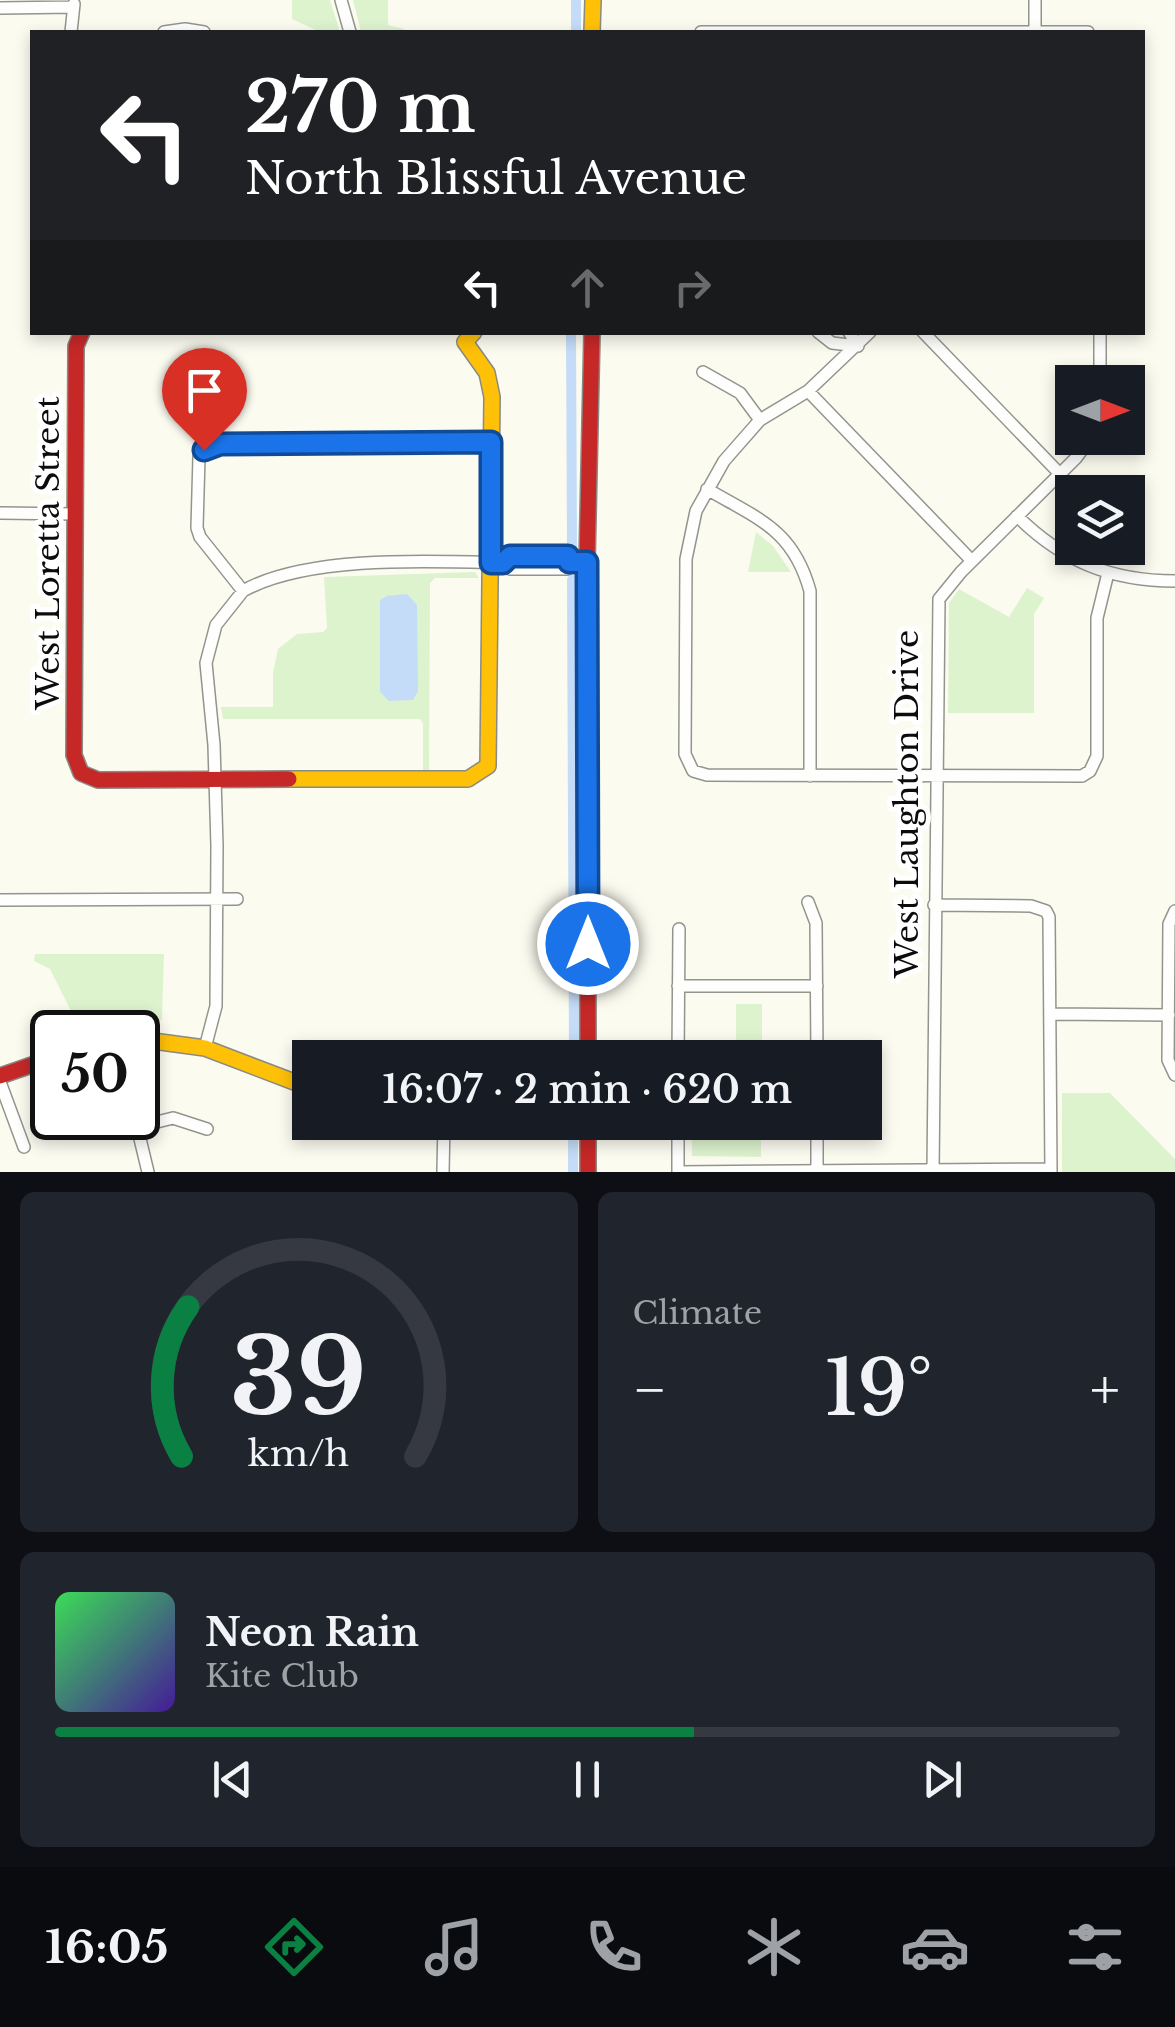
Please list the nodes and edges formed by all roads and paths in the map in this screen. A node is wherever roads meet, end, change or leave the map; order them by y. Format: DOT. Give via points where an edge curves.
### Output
graph roads {
  1 [pos="341,0"];
  2 [pos="592,0"];
  3 [pos="1035,0"];
  4 [pos="75,2"];
  5 [pos="0,8"];
  6 [pos="71,30"];
  7 [pos="349,30"];
  8 [pos="592,30"];
  9 [pos="1035,30"];
  10 [pos="81,335"];
  11 [pos="592,335"];
  12 [pos="822,335"];
  13 [pos="852,335"];
  14 [pos="867,335"];
  15 [pos="926,335"];
  16 [pos="1100,335"];
  17 [pos="464,336"];
  18 [pos="858,346"];
  19 [pos="1100,365"];
  20 [pos="703,372"];
  21 [pos="808,391"];
  22 [pos="760,420"];
  23 [pos="491,442"];
  24 [pos="1076,455"];
  25 [pos="1060,474"];
  26 [pos="707,489"];
  27 [pos="0,514"];
  28 [pos="75,514"];
  29 [pos="1017,516"];
  30 [pos="972,561"];
  31 [pos="587,562"];
  32 [pos="497,563"];
  33 [pos="1108,574"];
  34 [pos="1175,581"];
  35 [pos="244,591"];
  36 [pos="810,776"];
  37 [pos="935,776"];
  38 [pos="216,780"];
  39 [pos="0,900"];
  40 [pos="216,900"];
  41 [pos="237,900"];
  42 [pos="808,902"];
  43 [pos="934,905"];
  44 [pos="1175,912"];
  45 [pos="678,929"];
  46 [pos="678,986"];
  47 [pos="816,986"];
  48 [pos="1052,1014"];
  49 [pos="1168,1015"];
  50 [pos="588,1040"];
  51 [pos="678,1040"];
  52 [pos="817,1040"];
  53 [pos="160,1042"];
  54 [pos="205,1048"];
  55 [pos="30,1067"];
  56 [pos="1175,1075"];
  57 [pos="0,1079"];
  58 [pos="292,1081"];
  59 [pos="160,1119"];
  60 [pos="206,1129"];
  61 [pos="140,1140"];
  62 [pos="444,1140"];
  63 [pos="588,1140"];
  64 [pos="678,1140"];
  65 [pos="817,1140"];
  66 [pos="24,1146"];
  67 [pos="934,1170"];
  68 [pos="1051,1170"];
  69 [pos="148,1172"];
  70 [pos="443,1172"];
  71 [pos="588,1172"];
  72 [pos="678,1172"];
  73 [pos="818,1172"];
  1 -- 7 [label="street"];
  2 -- 8 [label="street"];
  3 -- 9 [label="street"];
  4 -- 5 [label="street"];
  4 -- 6 [label="street"];
  10 -- 28 [label="street, West Loretta Street"];
  11 -- 31 [label="street"];
  12 -- 18 [label="street"];
  13 -- 18 [label="street"];
  14 -- 18 [label="street"];
  15 -- 25 [label="street"];
  16 -- 19 [label="street"];
  17 -- 23 [label="street" via="487,373"];
  18 -- 21 [label="street"];
  20 -- 22 [label="street" via="740,393"];
  21 -- 22 [label="street"];
  21 -- 30 [label="street"];
  22 -- 26 [label="street"];
  23 -- 32 [label="street"];
  23 -- 35 [label="street" via="220,444 204,450 196,465 197,528"];
  24 -- 25 [label="street, West Laughton Drive"];
  25 -- 29 [label="street, West Laughton Drive"];
  26 -- 36 [label="street" via="778,532 804,569 810,590"];
  26 -- 36 [label="street" via="686,559 685,754 693,771 708,776"];
  27 -- 28 [label="street"];
  28 -- 38 [label="street, West Loretta Street" via="74,755 81,773 98,780"];
  29 -- 30 [label="street, West Laughton Drive"];
  29 -- 33 [label="street" via="1068,558"];
  30 -- 37 [label="street, West Laughton Drive" via="938,599"];
  31 -- 32 [label="street" via="510,556"];
  31 -- 50 [label="street"];
  32 -- 35 [label="street" via="296,571"];
  32 -- 38 [label="street" via="490,756 482,772 468,779"];
  33 -- 34 [label="street"];
  33 -- 37 [label="street" via="1097,618 1097,756 1090,772"];
  35 -- 38 [label="street" via="222,614 207,650"];
  36 -- 37 [label="street"];
  37 -- 43 [label="street, West Laughton Drive"];
  38 -- 40 [label="street"];
  39 -- 40 [label="street"];
  40 -- 41 [label="street"];
  40 -- 54 [label="street" via="216,1006"];
  42 -- 47 [label="street" via="816,922"];
  43 -- 48 [label="street" via="1046,911"];
  43 -- 67 [label="street, West Laughton Drive"];
  44 -- 49 [label="street" via="1169,924"];
  45 -- 46 [label="street"];
  46 -- 47 [label="street"];
  46 -- 51 [label="street"];
  47 -- 52 [label="street"];
  48 -- 49 [label="street"];
  48 -- 68 [label="street"];
  49 -- 56 [label="street" via="1168,1060"];
  53 -- 54 [label="street"];
  54 -- 58 [label="street"];
  55 -- 57 [label="street"];
  57 -- 66 [label="street"];
  59 -- 60 [label="street"];
  61 -- 69 [label="street"];
  62 -- 70 [label="street"];
  63 -- 71 [label="street"];
  64 -- 72 [label="street"];
  65 -- 73 [label="street"];
  67 -- 68 [label="street"];
  67 -- 73 [label="street"];
  72 -- 73 [label="street"];
}
